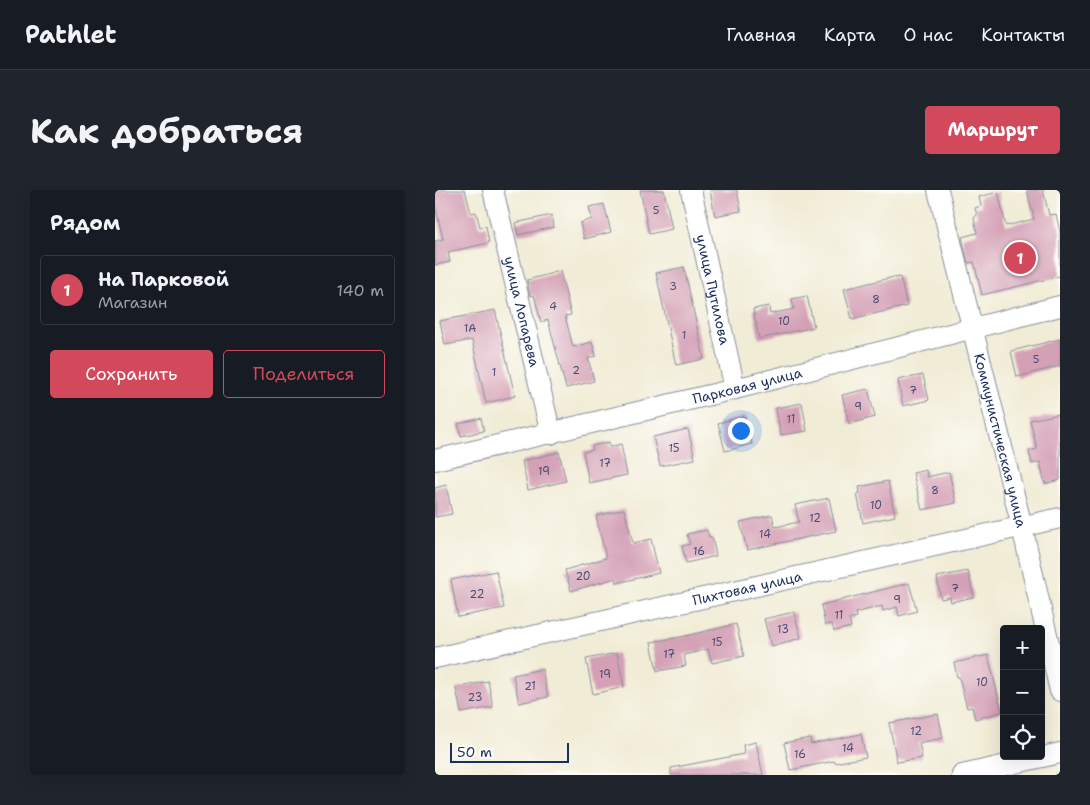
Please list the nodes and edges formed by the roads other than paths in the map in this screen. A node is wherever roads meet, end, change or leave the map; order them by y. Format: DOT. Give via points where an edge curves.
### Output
graph roads {
  1 [pos="493,190"];
  2 [pos="691,190"];
  3 [pos="938,190"];
  4 [pos="1060,306"];
  5 [pos="973,330"];
  6 [pos="735,389"];
  7 [pos="551,434"];
  8 [pos="435,460"];
  9 [pos="1060,518"];
  10 [pos="1022,527"];
  11 [pos="435,658"];
  12 [pos="1060,691"];
  13 [pos="1060,753"];
  14 [pos="962,775"];
  1 -- 7 [label="street, улица Лопарева"];
  2 -- 6 [label="street, улица Путилова"];
  3 -- 5 [label="street, Коммунистическая улица"];
  4 -- 5 [label="street, Парковая улица"];
  5 -- 6 [label="street, Парковая улица"];
  5 -- 10 [label="street, Коммунистическая улица"];
  6 -- 7 [label="street, Парковая улица"];
  7 -- 8 [label="street, Парковая улица"];
  9 -- 10 [label="street, Пихтовая улица"];
  10 -- 11 [label="street, Пихтовая улица"];
  10 -- 12 [label="street, Коммунистическая улица"];
  13 -- 14 [label="street"];
}
